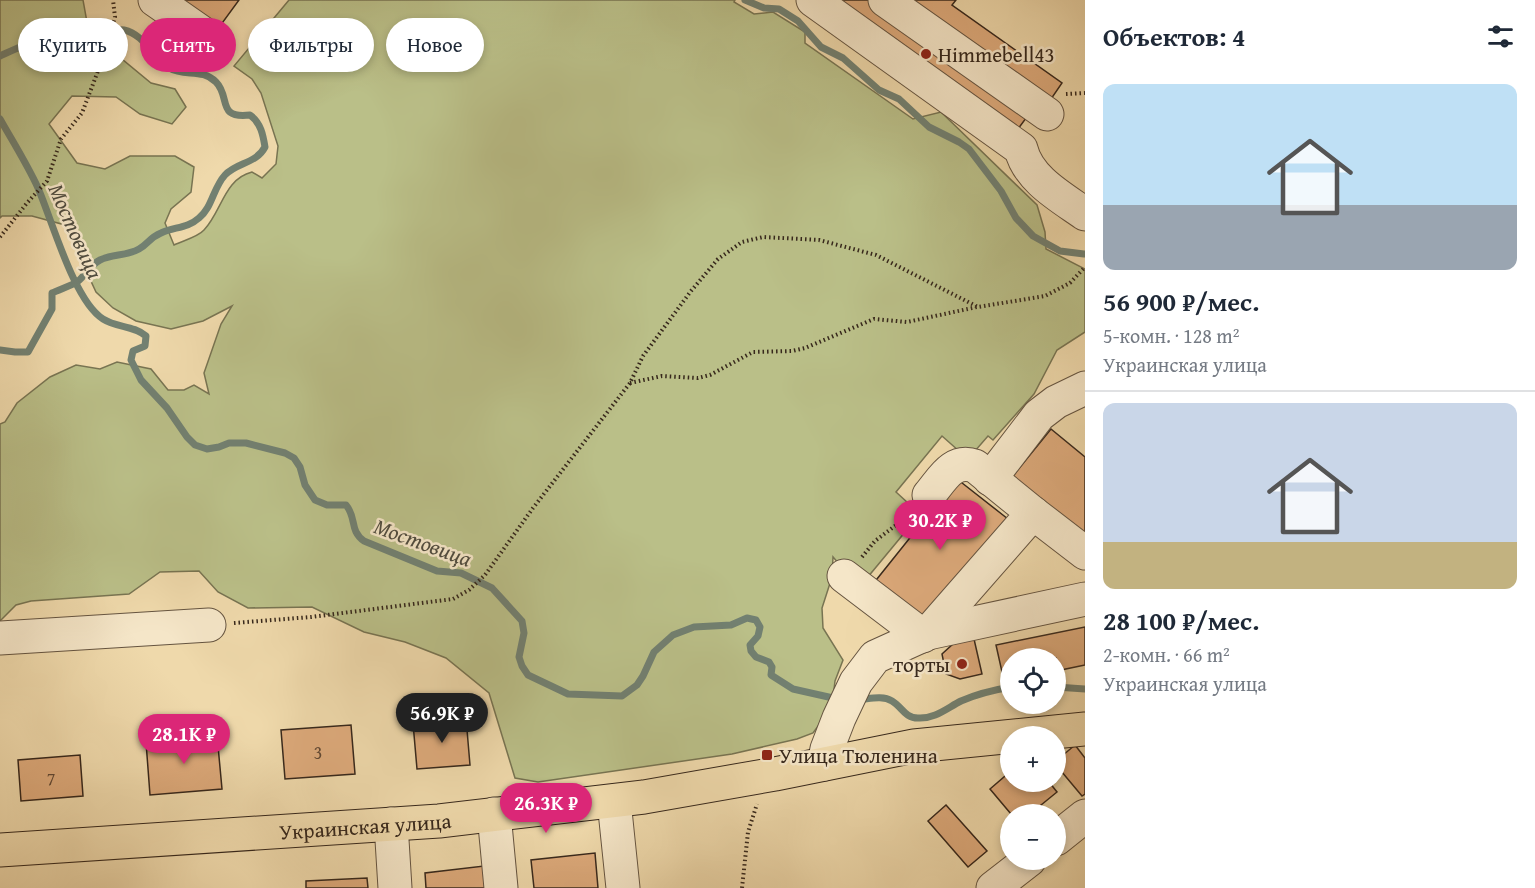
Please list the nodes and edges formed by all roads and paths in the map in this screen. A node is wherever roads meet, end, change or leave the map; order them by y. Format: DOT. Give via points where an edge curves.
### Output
graph roads {
  1 [pos="113,0"];
  2 [pos="155,0"];
  3 [pos="813,0"];
  4 [pos="885,0"];
  5 [pos="181,18"];
  6 [pos="1066,100"];
  7 [pos="1021,149"];
  8 [pos="1085,214"];
  9 [pos="0,237"];
  10 [pos="1085,267"];
  11 [pos="978,307"];
  12 [pos="630,383"];
  13 [pos="1078,400"];
  14 [pos="990,479"];
  15 [pos="929,495"];
  16 [pos="1033,513"];
  17 [pos="1085,553"];
  18 [pos="846,578"];
  19 [pos="1085,599"];
  20 [pos="209,626"];
  21 [pos="925,635"];
  22 [pos="0,638"];
  23 [pos="1085,729"];
  24 [pos="824,764"];
  25 [pos="758,800"];
  26 [pos="614,801"];
  27 [pos="494,814"];
  28 [pos="1085,816"];
  29 [pos="391,824"];
  30 [pos="1066,830"];
  31 [pos="0,850"];
  32 [pos="1016,870"];
  33 [pos="395,888"];
  34 [pos="501,888"];
  35 [pos="623,888"];
  36 [pos="742,888"];
  37 [pos="993,888"];
  1 -- 9 [label="path" via="115,17 81,112 61,139 47,181"];
  2 -- 5 [label="street"];
  3 -- 7 [label="street"];
  4 -- 6 [label="street"];
  6 -- 7 [label="street"];
  7 -- 8 [label="street" via="1023,158 1043,183"];
  10 -- 11 [label="path" via="1070,283 1046,296"];
  11 -- 12 [label="path" via="907,322 874,319 805,348 753,352 711,375 662,376"];
  11 -- 12 [label="path" via="876,255 819,240 763,237 742,242 718,259 649,348"];
  12 -- 20 [label="path" via="485,575 469,590 453,599"];
  13 -- 14 [label="street" via="1039,415"];
  14 -- 15 [label="street" via="975,466 954,466"];
  14 -- 16 [label="street"];
  15 -- 18 [label="path" via="912,514 875,541"];
  16 -- 17 [label="street"];
  16 -- 21 [label="street"];
  18 -- 21 [label="street"];
  19 -- 21 [label="street"];
  20 -- 22 [label="street"];
  21 -- 24 [label="street" via="875,657 856,682"];
  23 -- 24 [label="main road, Украинская улица" via="914,746"];
  24 -- 26 [label="main road, Украинская улица"];
  25 -- 36 [label="path" via="748,832"];
  26 -- 27 [label="main road, Украинская улица"];
  26 -- 35 [label="street"];
  27 -- 29 [label="main road, Украинская улица"];
  27 -- 34 [label="street"];
  28 -- 30 [label="street"];
  29 -- 31 [label="main road, Украинская улица"];
  29 -- 33 [label="street"];
  32 -- 37 [label="street"];
}
